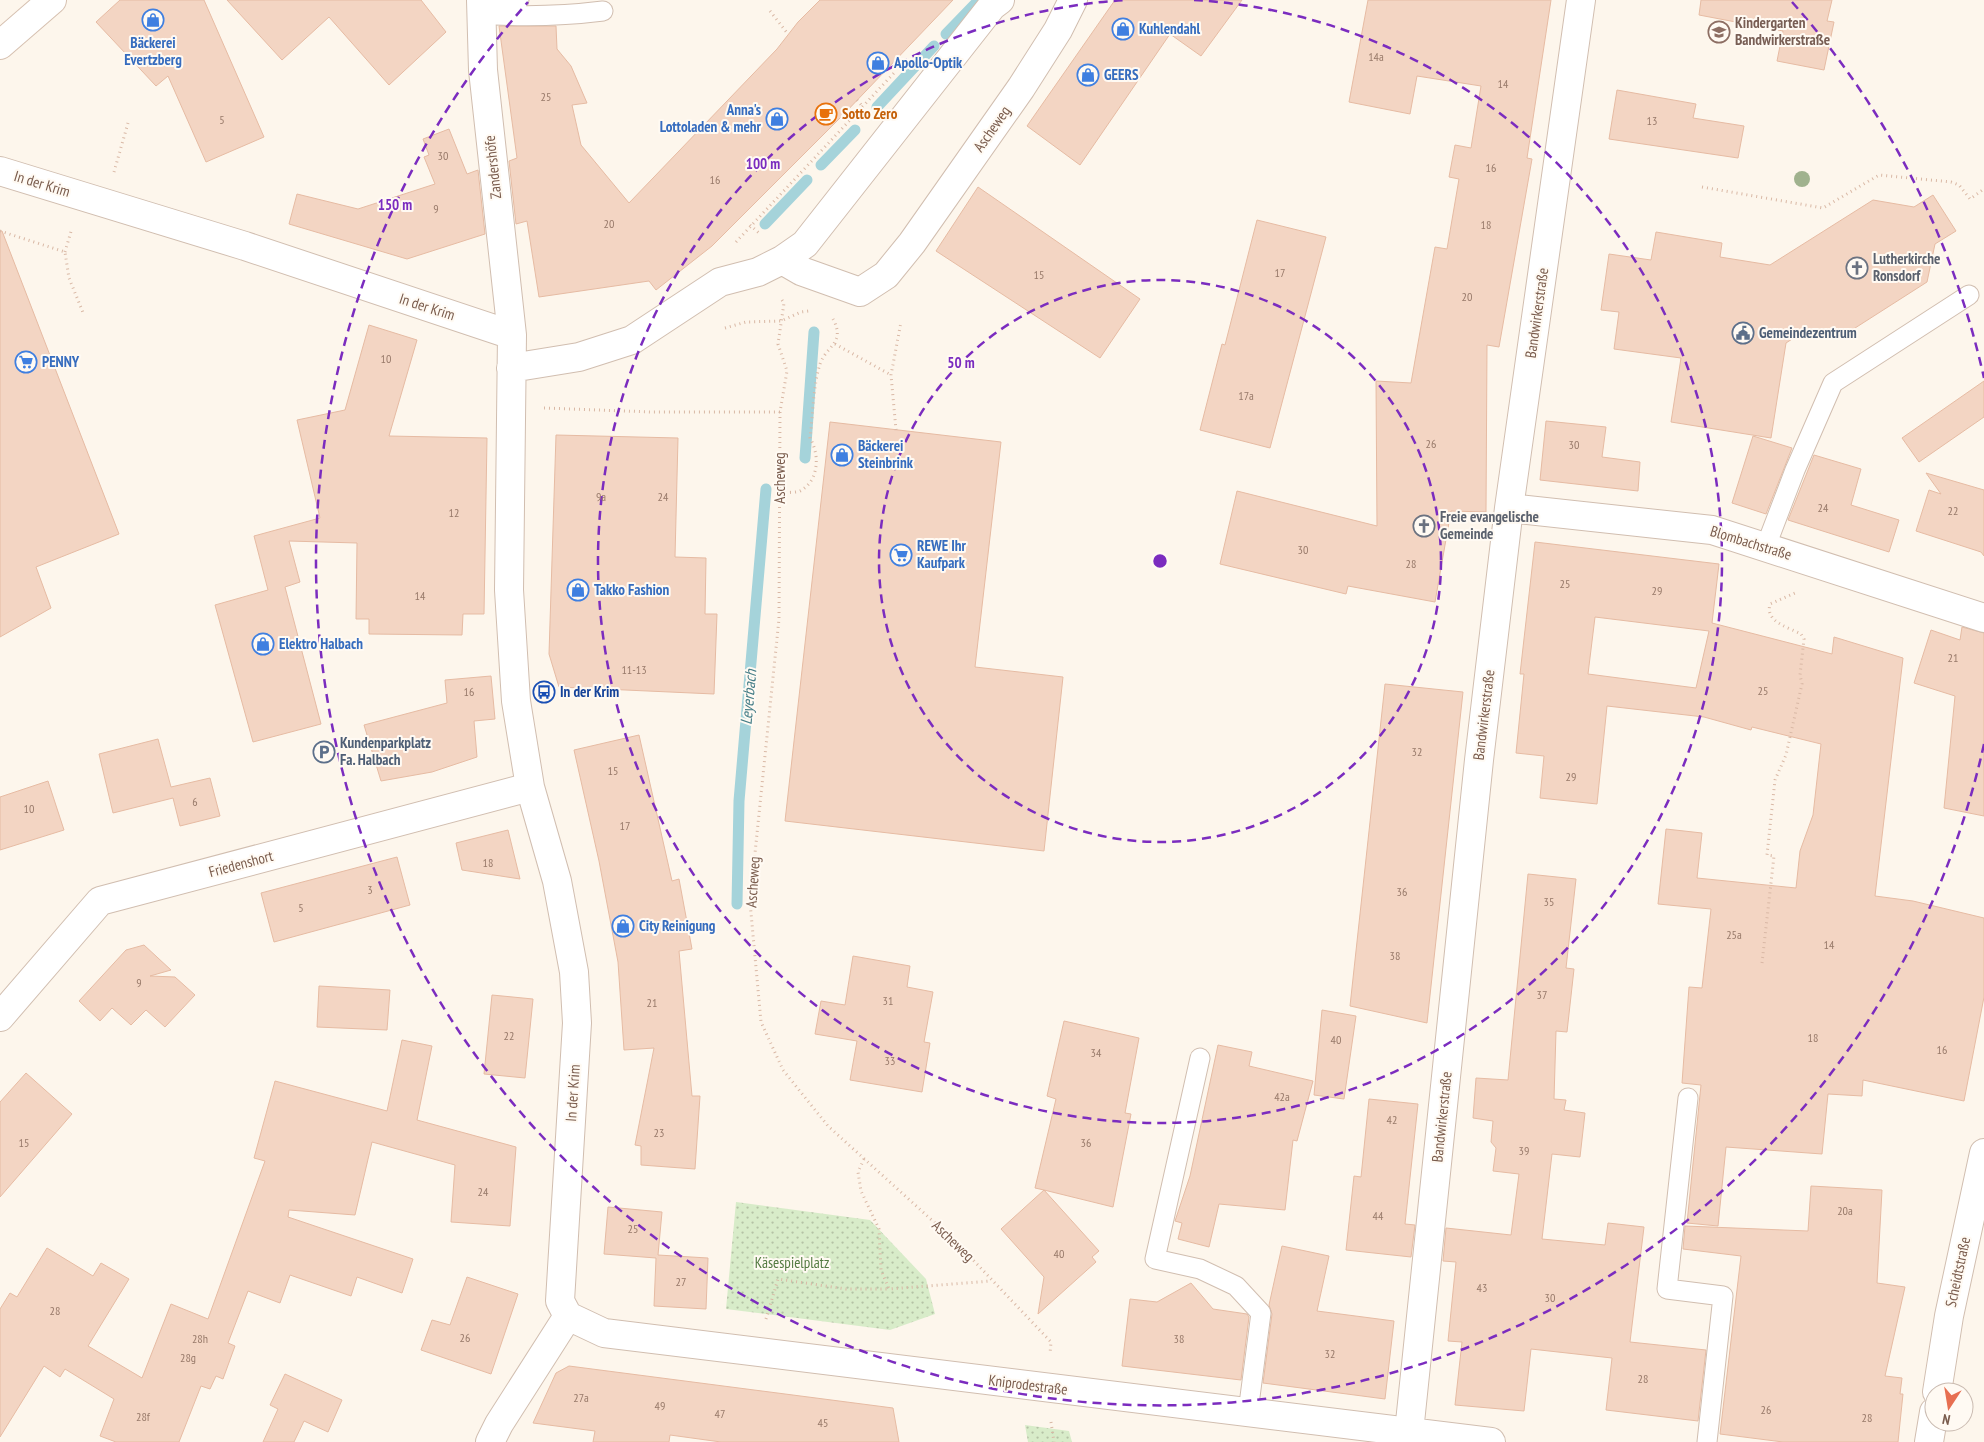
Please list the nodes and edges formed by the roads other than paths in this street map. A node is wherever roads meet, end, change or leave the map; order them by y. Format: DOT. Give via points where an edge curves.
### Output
graph roads {
  1 [pos="52,0"];
  2 [pos="519,0"];
  3 [pos="582,0"];
  4 [pos="1000,0"];
  5 [pos="1581,0"];
  6 [pos="1066,2"];
  7 [pos="481,5"];
  8 [pos="0,45"];
  9 [pos="0,171"];
  10 [pos="775,264"];
  11 [pos="1969,295"];
  12 [pos="512,335"];
  13 [pos="511,368"];
  14 [pos="1509,508"];
  15 [pos="1766,546"];
  16 [pos="1984,618"];
  17 [pos="530,787"];
  18 [pos="0,1017"];
  19 [pos="1200,1058"];
  20 [pos="1688,1098"];
  21 [pos="1984,1153"];
  22 [pos="568,1316"];
  23 [pos="1938,1382"];
  24 [pos="1248,1412"];
  25 [pos="1400,1435"];
  26 [pos="490,1442"];
  27 [pos="1491,1442"];
  28 [pos="1707,1442"];
  1 -- 8 [label="street"];
  2 -- 7 [label="lane"];
  3 -- 7 [label="lane" via="603,10 511,16"];
  4 -- 10 [label="street" via="992,6 805,244"];
  5 -- 14 [label="street, Bandwirkerstraße"];
  6 -- 10 [label="street, Ascheweg" via="1058,30 1021,88 886,275 860,292"];
  7 -- 12 [label="street, Zandershöfe" via="483,70"];
  9 -- 12 [label="street, In der Krim" via="245,246"];
  10 -- 13 [label="street" via="720,282 632,340 579,357"];
  11 -- 15 [label="lane" via="1833,383 1794,470"];
  12 -- 13 [label="street, In der Krim"];
  13 -- 17 [label="street, In der Krim" via="508,590 516,701"];
  14 -- 15 [label="street, Blombachstraße" via="1712,530"];
  14 -- 25 [label="street, Bandwirkerstraße"];
  15 -- 16 [label="street, Blombachstraße"];
  17 -- 18 [label="street, Friedenshort" via="100,902"];
  17 -- 22 [label="street, In der Krim" via="557,881 574,972 577,1023 560,1301"];
  19 -- 24 [label="lane" via="1155,1259 1200,1269 1236,1286 1261,1313"];
  20 -- 28 [label="lane" via="1667,1289 1723,1296"];
  21 -- 23 [label="street, Scheidtstraße" via="1948,1316"];
  22 -- 24 [label="street, Kniprodestraße" via="604,1333"];
  22 -- 26 [label="street" via="498,1424"];
  24 -- 25 [label="street, Kniprodestraße"];
  25 -- 27 [label="street, Kniprodestraße"];
}
